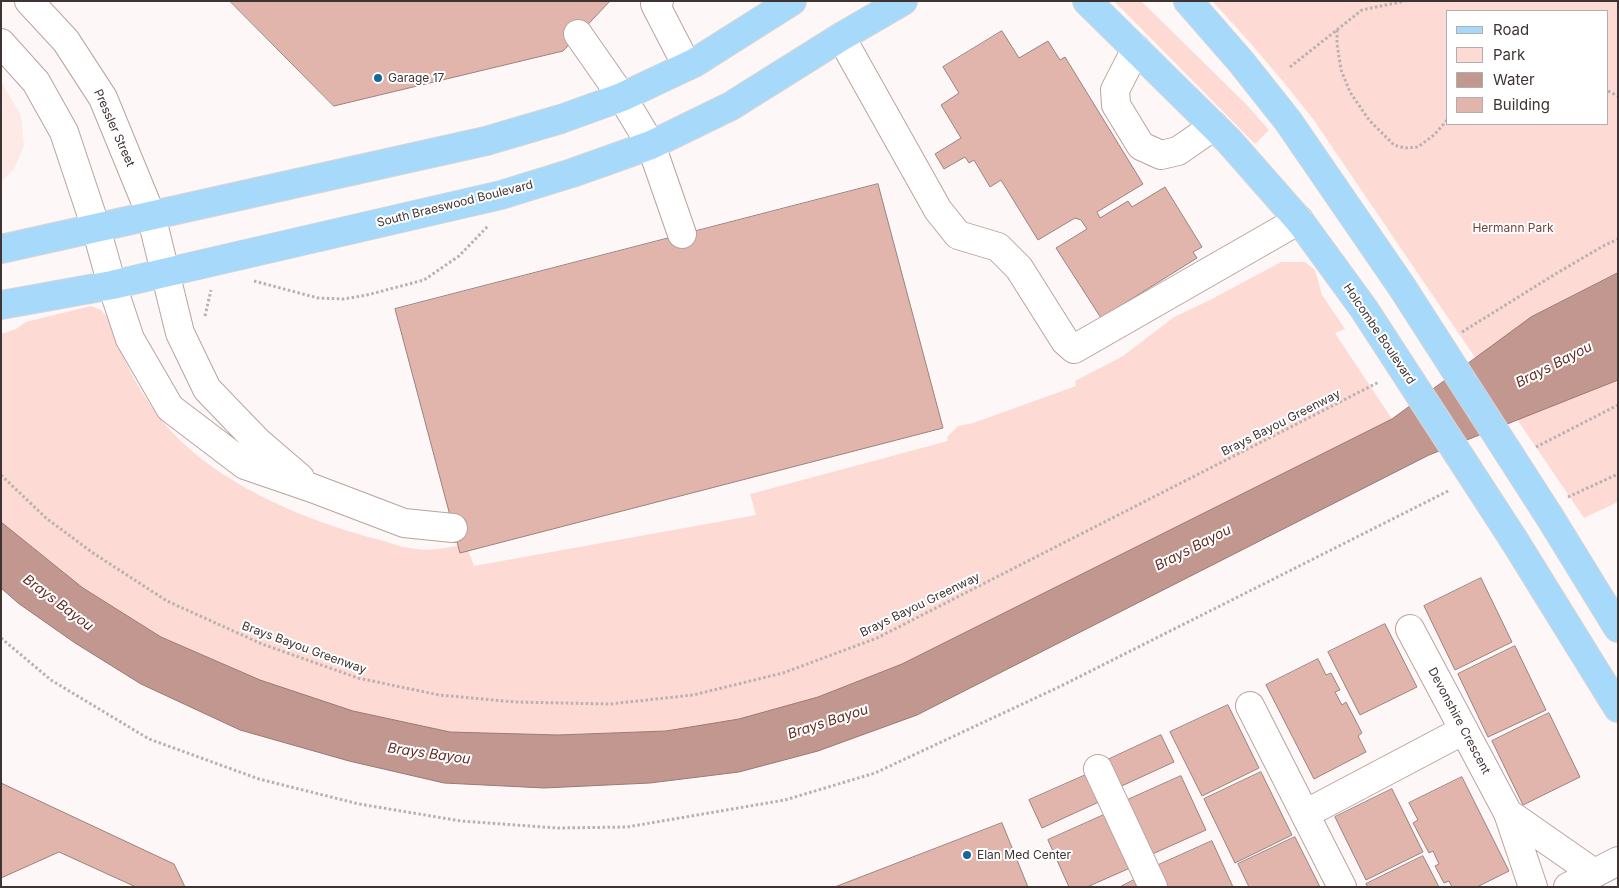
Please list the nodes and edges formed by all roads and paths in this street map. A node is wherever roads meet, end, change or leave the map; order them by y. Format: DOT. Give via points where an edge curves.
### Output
graph roads {
  1 [pos="30,1"];
  2 [pos="792,1"];
  3 [pos="903,1"];
  4 [pos="1087,1"];
  5 [pos="1188,1"];
  6 [pos="1405,1"];
  7 [pos="655,2"];
  8 [pos="1337,30"];
  9 [pos="578,34"];
  10 [pos="841,37"];
  11 [pos="1,42"];
  12 [pos="1136,49"];
  13 [pos="687,66"];
  14 [pos="1290,67"];
  15 [pos="622,98"];
  16 [pos="1446,121"];
  17 [pos="1214,126"];
  18 [pos="651,145"];
  19 [pos="151,216"];
  20 [pos="1299,220"];
  21 [pos="492,222"];
  22 [pos="96,228"];
  23 [pos="682,234"];
  24 [pos="1618,240"];
  25 [pos="1,249"];
  26 [pos="165,273"];
  27 [pos="250,280"];
  28 [pos="112,285"];
  29 [pos="1,305"];
  30 [pos="1461,332"];
  31 [pos="1386,378"];
  32 [pos="1618,405"];
  33 [pos="1529,450"];
  34 [pos="1618,474"];
  35 [pos="1,475"];
  36 [pos="1458,486"];
  37 [pos="312,488"];
  38 [pos="1559,508"];
  39 [pos="453,528"];
  40 [pos="1410,628"];
  41 [pos="1618,628"];
  42 [pos="1,638"];
  43 [pos="1250,706"];
  44 [pos="1618,708"];
  45 [pos="1464,730"];
  46 [pos="1098,769"];
  47 [pos="1508,813"];
  48 [pos="1305,814"];
  49 [pos="1606,867"];
  50 [pos="1153,887"];
  51 [pos="1342,887"];
  52 [pos="1533,887"];
  53 [pos="1568,887"];
  1 -- 19 [label="street, Pressler Street" via="66,41 103,98"];
  2 -- 13 [label="main road"];
  3 -- 10 [label="main road, South Braeswood Boulevard"];
  4 -- 12 [label="main road, Holcombe Boulevard"];
  5 -- 38 [label="main road, bridge" via="1288,121"];
  6 -- 8 [label="path" via="1362,10"];
  7 -- 13 [label="street"];
  8 -- 14 [label="path"];
  8 -- 16 [label="path" via="1341,70 1350,92 1369,120 1394,145 1418,147"];
  9 -- 15 [label="street"];
  10 -- 18 [label="main road, South Braeswood Boulevard" via="731,106"];
  10 -- 20 [label="street" via="938,210 958,235 998,247 1019,268 1065,342 1074,349"];
  11 -- 22 [label="street" via="36,82 64,132"];
  12 -- 17 [label="main road, Holcombe Boulevard"];
  12 -- 17 [label="street" via="1114,90 1116,106 1141,146 1160,155 1178,151"];
  13 -- 15 [label="main road"];
  15 -- 18 [label="street"];
  15 -- 19 [label="main road" via="486,141"];
  17 -- 20 [label="main road, Holcombe Boulevard"];
  18 -- 23 [label="street"];
  18 -- 26 [label="main road, South Braeswood Boulevard" via="502,195"];
  19 -- 22 [label="main road"];
  19 -- 26 [label="street, Pressler Street"];
  20 -- 44 [label="main road, Holcombe Boulevard, bridge" via="1364,309"];
  21 -- 27 [label="path" via="459,256 424,280 367,295 344,299 318,298"];
  22 -- 25 [label="main road"];
  22 -- 28 [label="street"];
  24 -- 30 [label="path"];
  26 -- 28 [label="main road, South Braeswood Boulevard"];
  26 -- 37 [label="street, Pressler Street" via="180,333 207,388 258,442"];
  28 -- 29 [label="main road, South Braeswood Boulevard"];
  28 -- 37 [label="street" via="130,339 170,408 245,465"];
  31 -- 35 [label="path, Brays Bayou Greenway" via="877,638 784,673 693,696 610,704 515,702 438,695 358,678 262,644 167,601 54,524"];
  32 -- 33 [label="path"];
  34 -- 38 [label="path"];
  36 -- 42 [label="path" via="1060,686 875,773 784,800 627,827 557,828 461,821 360,804 259,779 150,739 50,680"];
  37 -- 39 [label="street" via="404,523"];
  38 -- 41 [label="main road"];
  40 -- 45 [label="street, Devonshire Crescent"];
  43 -- 48 [label="street"];
  45 -- 47 [label="street, Devonshire Crescent"];
  45 -- 48 [label="street"];
  46 -- 50 [label="street"];
  47 -- 49 [label="street, Devonshire Crescent"];
  47 -- 52 [label="street, Devonshire Crescent"];
  48 -- 51 [label="street"];
  49 -- 53 [label="street"];
}
